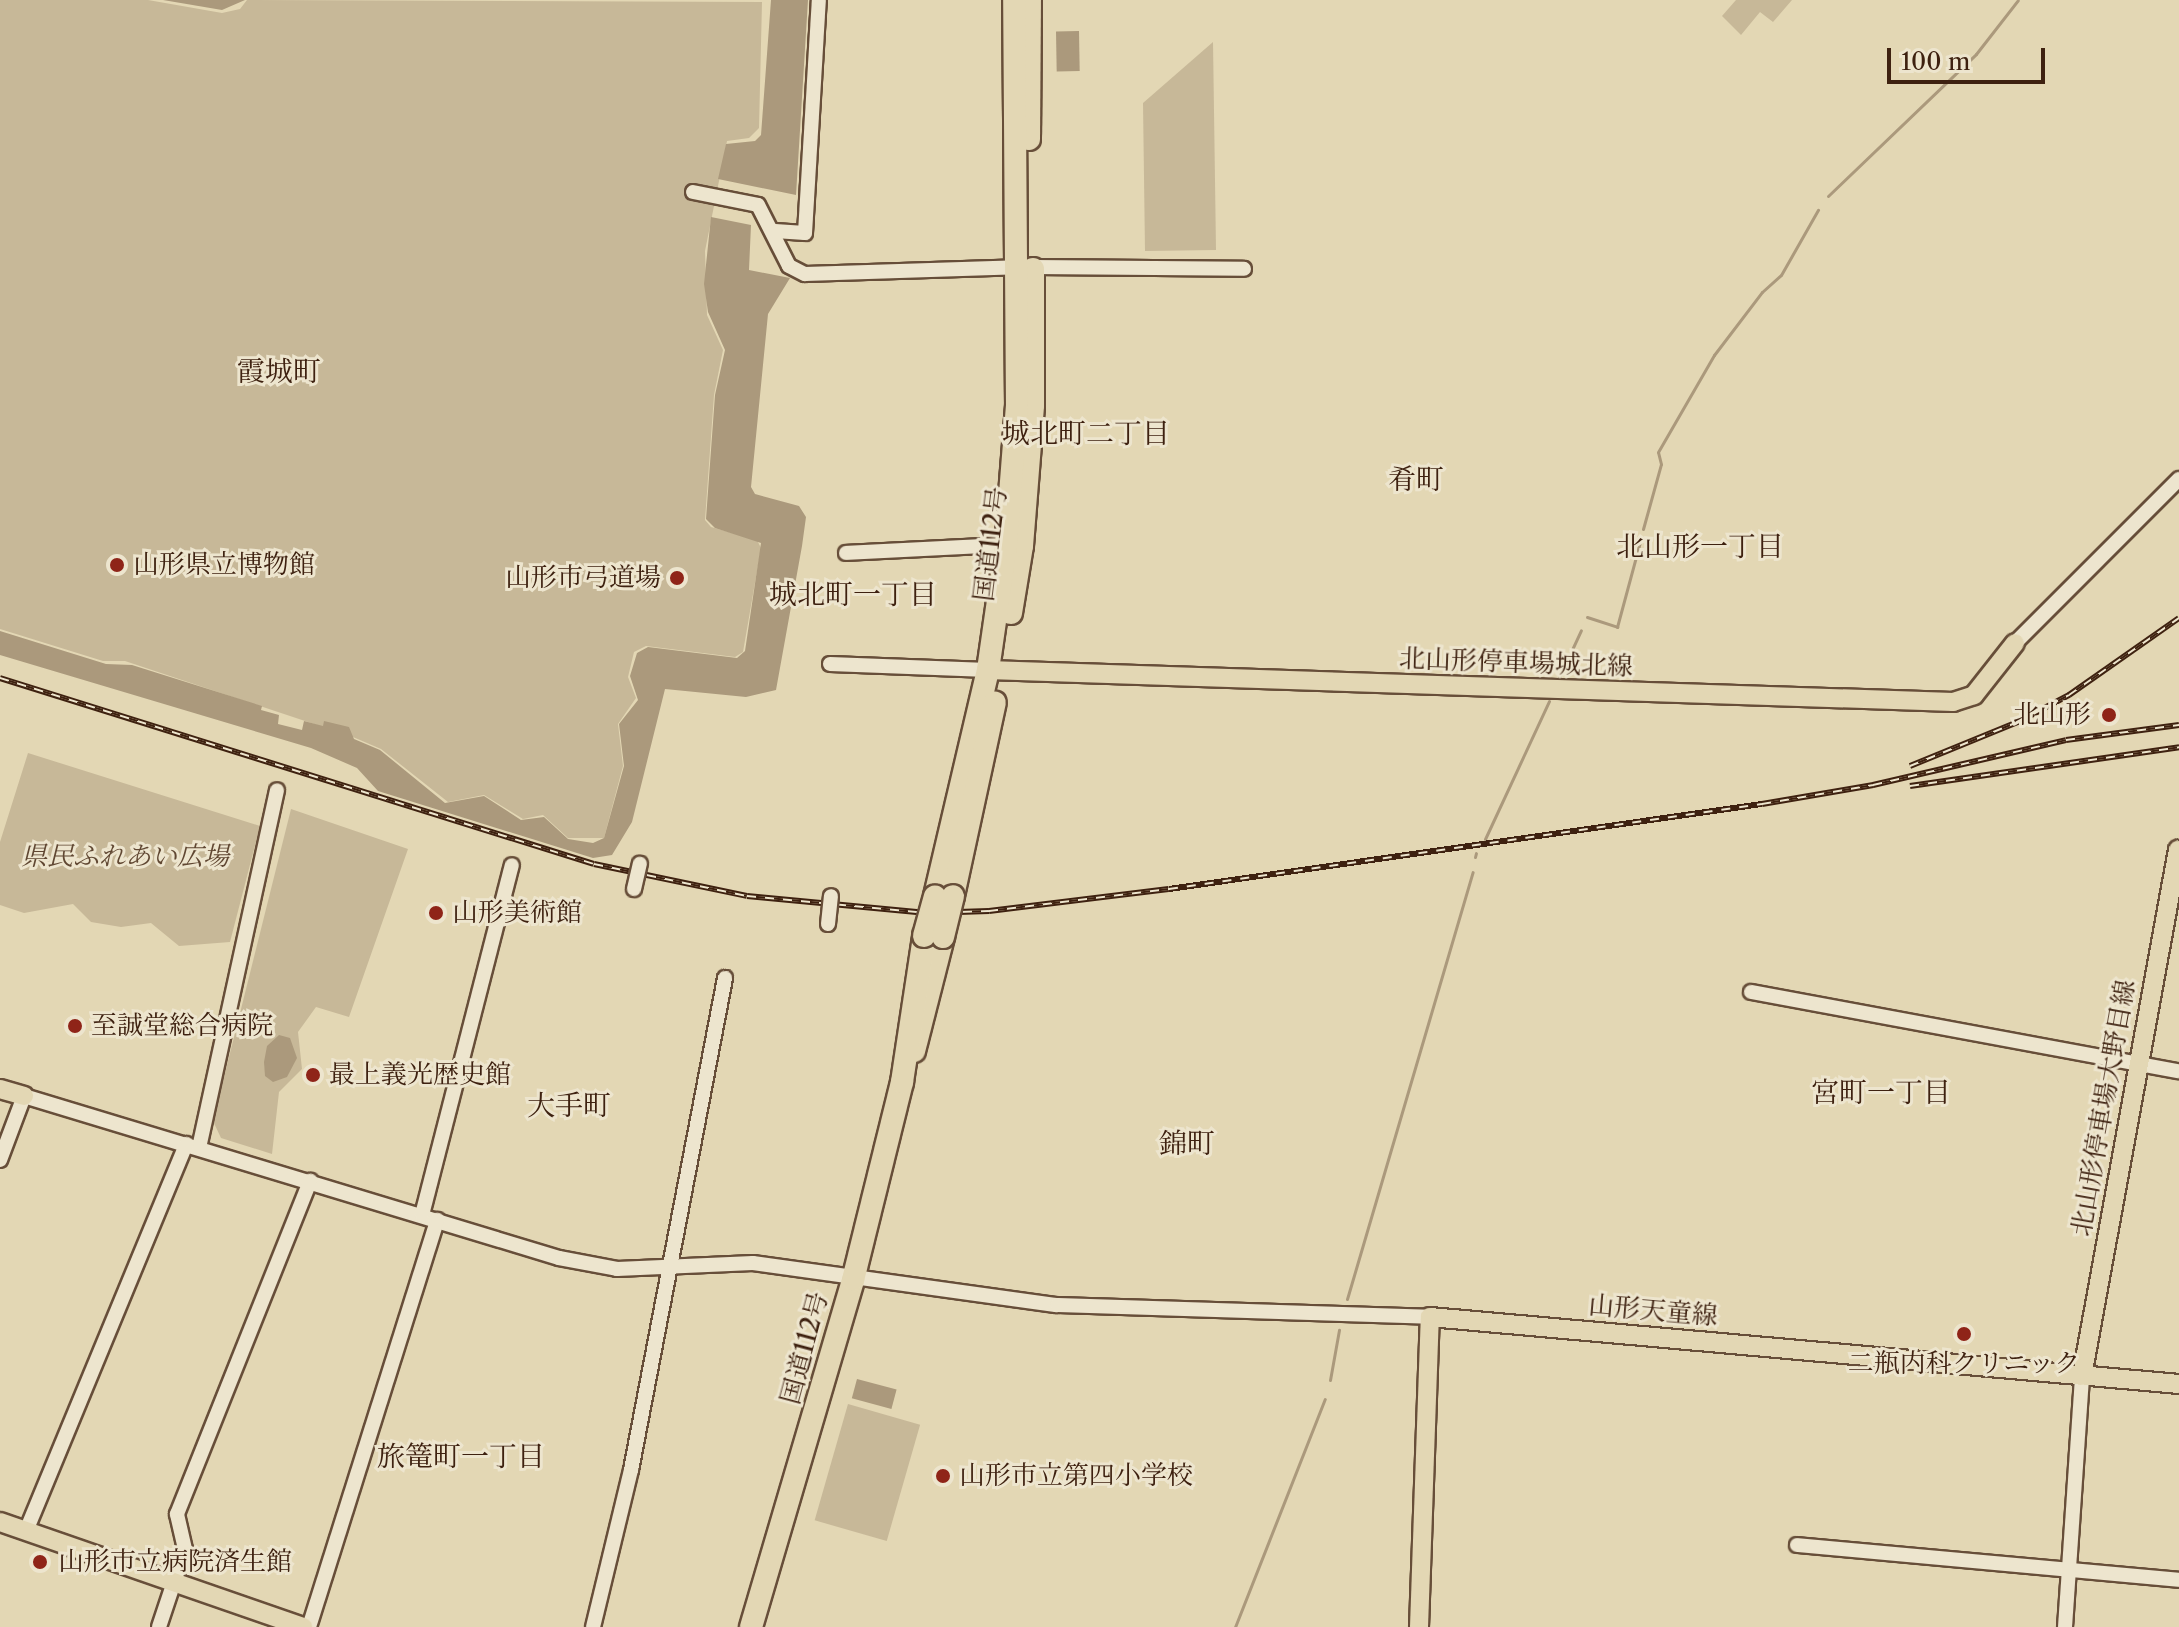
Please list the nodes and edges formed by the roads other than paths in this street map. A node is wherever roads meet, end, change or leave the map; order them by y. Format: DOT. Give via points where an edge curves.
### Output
graph roads {
  1 [pos="819,0"];
  2 [pos="1014,0"];
  3 [pos="1030,0"];
  4 [pos="693,192"];
  5 [pos="775,231"];
  6 [pos="1025,268"];
  7 [pos="1244,269"];
  8 [pos="2179,479"];
  9 [pos="1006,545"];
  10 [pos="846,553"];
  11 [pos="2015,643"];
  12 [pos="830,664"];
  13 [pos="995,670"];
  14 [pos="277,790"];
  15 [pos="2178,850"];
  16 [pos="640,864"];
  17 [pos="512,865"];
  18 [pos="634,889"];
  19 [pos="831,896"];
  20 [pos="828,924"];
  21 [pos="725,978"];
  22 [pos="1751,992"];
  23 [pos="2137,1063"];
  24 [pos="2179,1071"];
  25 [pos="0,1089"];
  26 [pos="24,1096"];
  27 [pos="192,1146"];
  28 [pos="0,1160"];
  29 [pos="310,1181"];
  30 [pos="430,1217"];
  31 [pos="671,1266"];
  32 [pos="853,1280"];
  33 [pos="1430,1317"];
  34 [pos="2082,1376"];
  35 [pos="2179,1384"];
  36 [pos="0,1522"];
  37 [pos="26,1531"];
  38 [pos="1797,1545"];
  39 [pos="2068,1570"];
  40 [pos="175,1579"];
  41 [pos="2179,1580"];
  42 [pos="159,1627"];
  43 [pos="306,1627"];
  44 [pos="593,1627"];
  45 [pos="751,1627"];
  46 [pos="1419,1627"];
  47 [pos="2065,1627"];
  1 -- 5 [label="street" via="805,233"];
  2 -- 6 [label="highway, 国道112号"];
  3 -- 6 [label="highway, 国道112号"];
  4 -- 5 [label="street" via="758,205"];
  5 -- 6 [label="street" via="789,266 805,274"];
  6 -- 7 [label="street"];
  6 -- 9 [label="highway, 国道112号"];
  6 -- 13 [label="highway, 国道112号" via="1033,405 1022,546"];
  8 -- 11 [label="street"];
  9 -- 10 [label="street"];
  9 -- 13 [label="highway, 国道112号"];
  11 -- 13 [label="main road, 北山形停車場城北線" via="1974,695 1953,702"];
  12 -- 13 [label="street"];
  13 -- 32 [label="highway, 国道112号, bridge"];
  14 -- 27 [label="street"];
  15 -- 23 [label="main road, 北山形停車場大野目線"];
  16 -- 18 [label="street, bridge"];
  17 -- 30 [label="street"];
  19 -- 20 [label="street, bridge"];
  21 -- 31 [label="street"];
  22 -- 23 [label="street"];
  23 -- 24 [label="street"];
  23 -- 34 [label="main road, 北山形停車場大野目線"];
  25 -- 26 [label="main road"];
  26 -- 27 [label="street"];
  26 -- 28 [label="street"];
  27 -- 29 [label="street"];
  27 -- 37 [label="street"];
  29 -- 30 [label="street"];
  29 -- 40 [label="street" via="177,1514 185,1537"];
  30 -- 31 [label="street" via="589,1264 617,1269"];
  30 -- 43 [label="street"];
  31 -- 32 [label="street" via="753,1263"];
  31 -- 44 [label="street"];
  32 -- 33 [label="street" via="1057,1305"];
  32 -- 45 [label="highway, 国道112号"];
  33 -- 34 [label="main road, 山形天童線"];
  33 -- 46 [label="main road"];
  34 -- 35 [label="main road, 山形天童線"];
  34 -- 39 [label="street"];
  36 -- 37 [label="main road"];
  37 -- 40 [label="main road"];
  38 -- 39 [label="street"];
  39 -- 41 [label="street"];
  39 -- 47 [label="street"];
  40 -- 42 [label="street"];
  40 -- 43 [label="main road"];
}
